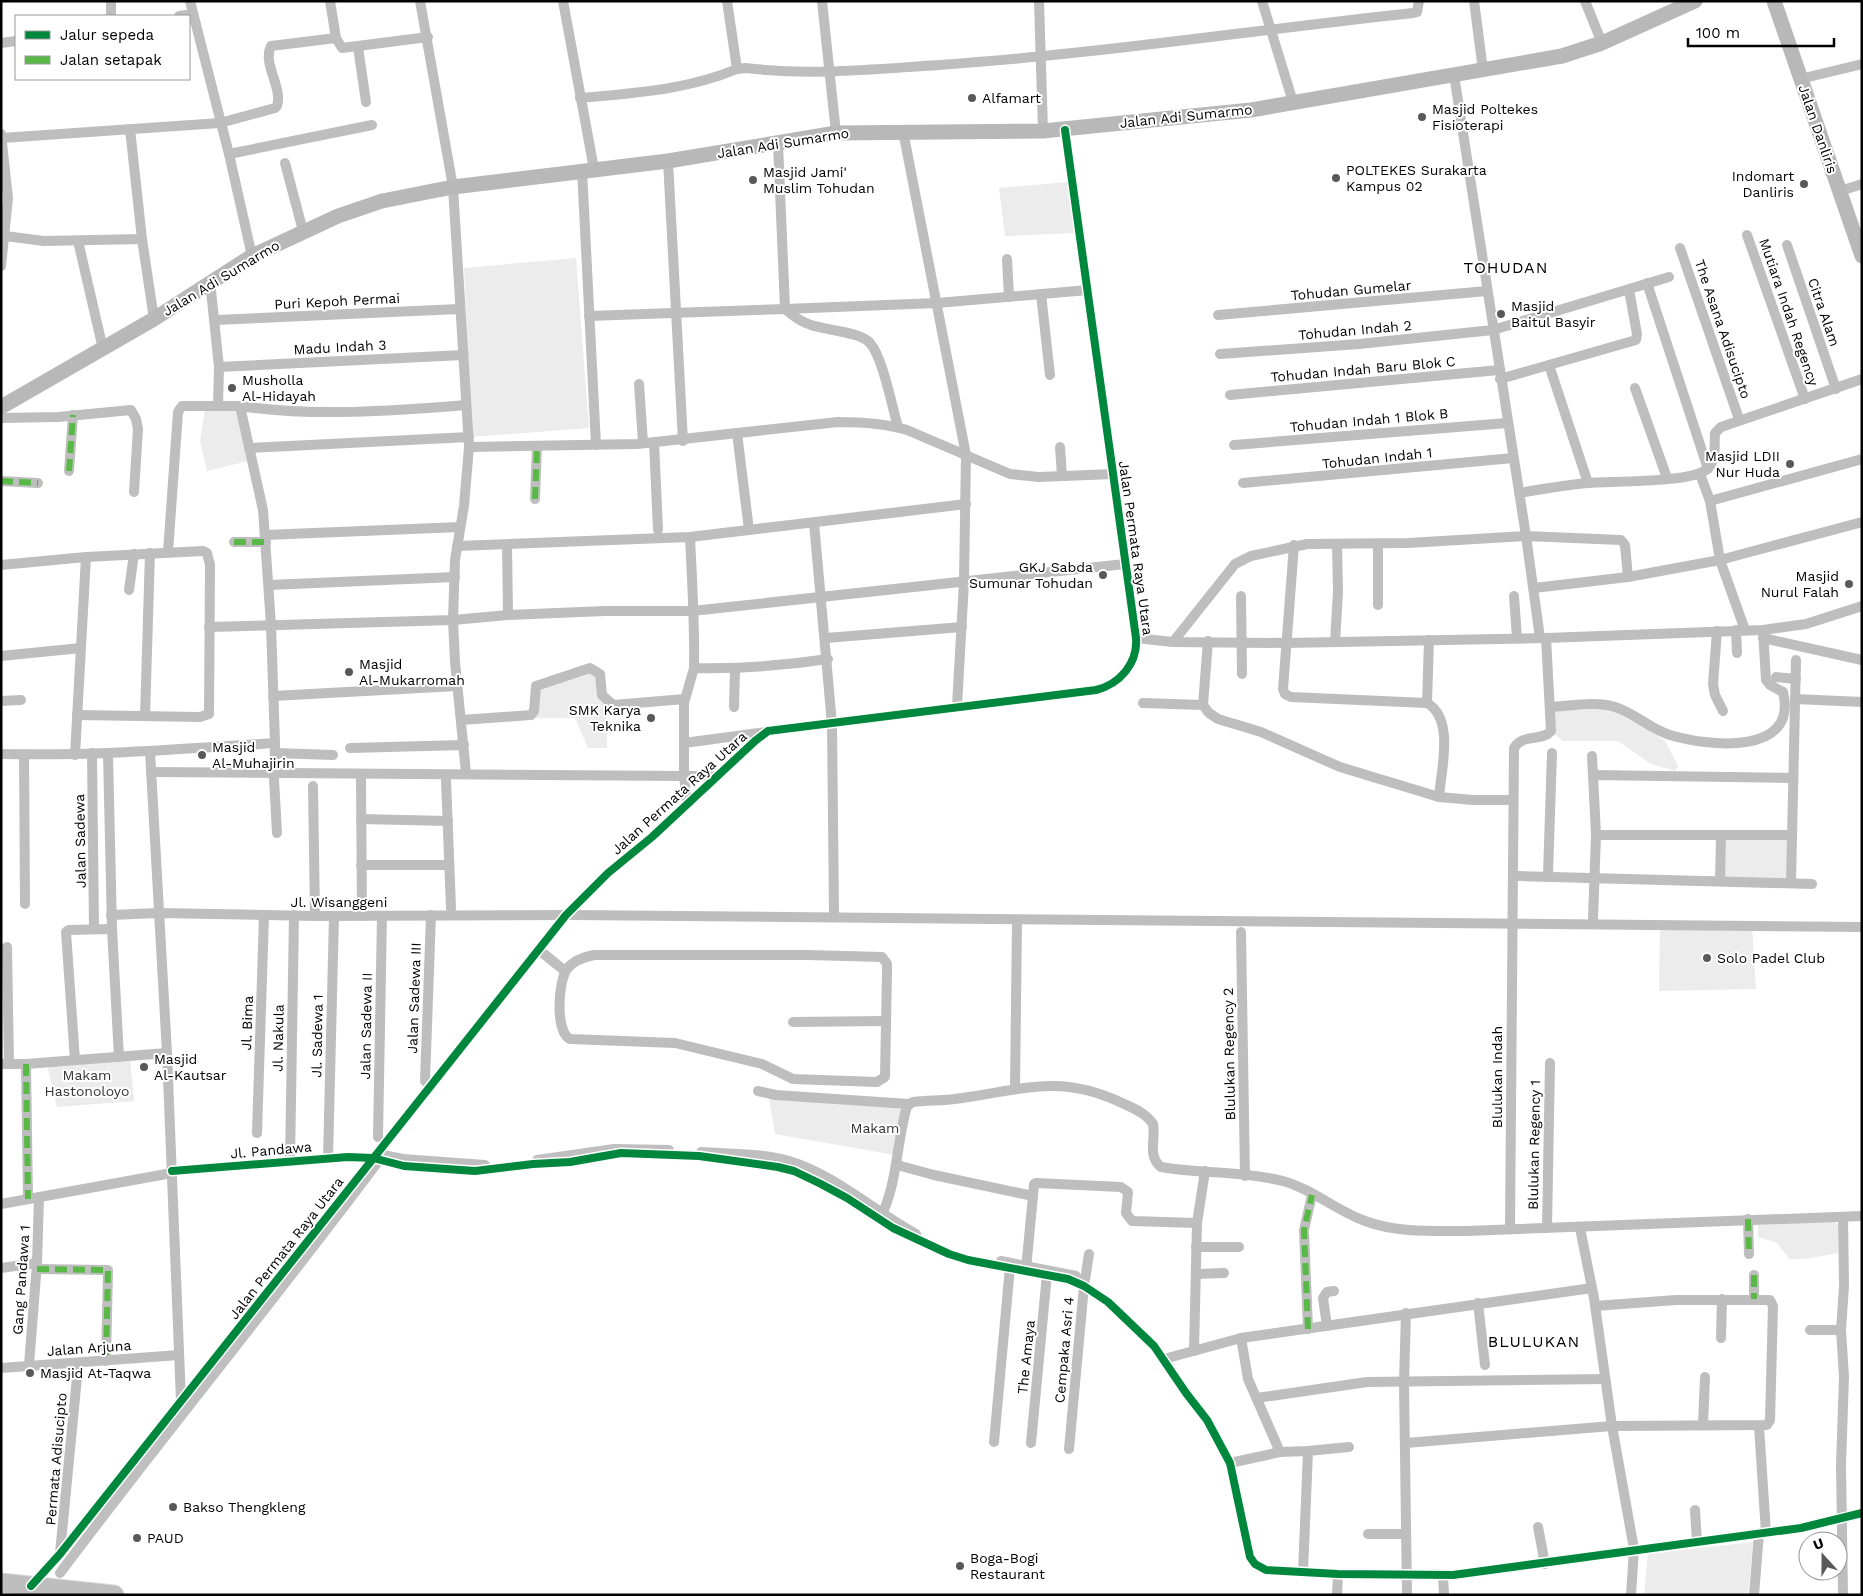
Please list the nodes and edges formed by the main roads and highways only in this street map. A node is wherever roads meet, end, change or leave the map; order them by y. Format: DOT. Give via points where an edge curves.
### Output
graph roads {
  1 [pos="1695,1"];
  2 [pos="1774,1"];
  3 [pos="1671,6"];
  4 [pos="1859,237"];
  5 [pos="1862,256"];
  6 [pos="1,408"];
  7 [pos="1,1583"];
  8 [pos="95,1594"];
  9 [pos="114,1595"];
  1 -- 3 [label="main road, Jalan Adi Sumarmo"];
  2 -- 4 [label="main road, Jalan Danliris"];
  3 -- 6 [label="main road, Jalan Adi Sumarmo" via="1602,43 1562,56 1483,70 1456,83 1065,130 836,133 668,161 453,187 382,201 303,231 252,256 154,319"];
  4 -- 5 [label="main road, Jalan Danliris"];
  7 -- 8 [label="highway"];
  8 -- 9 [label="highway"];
}
